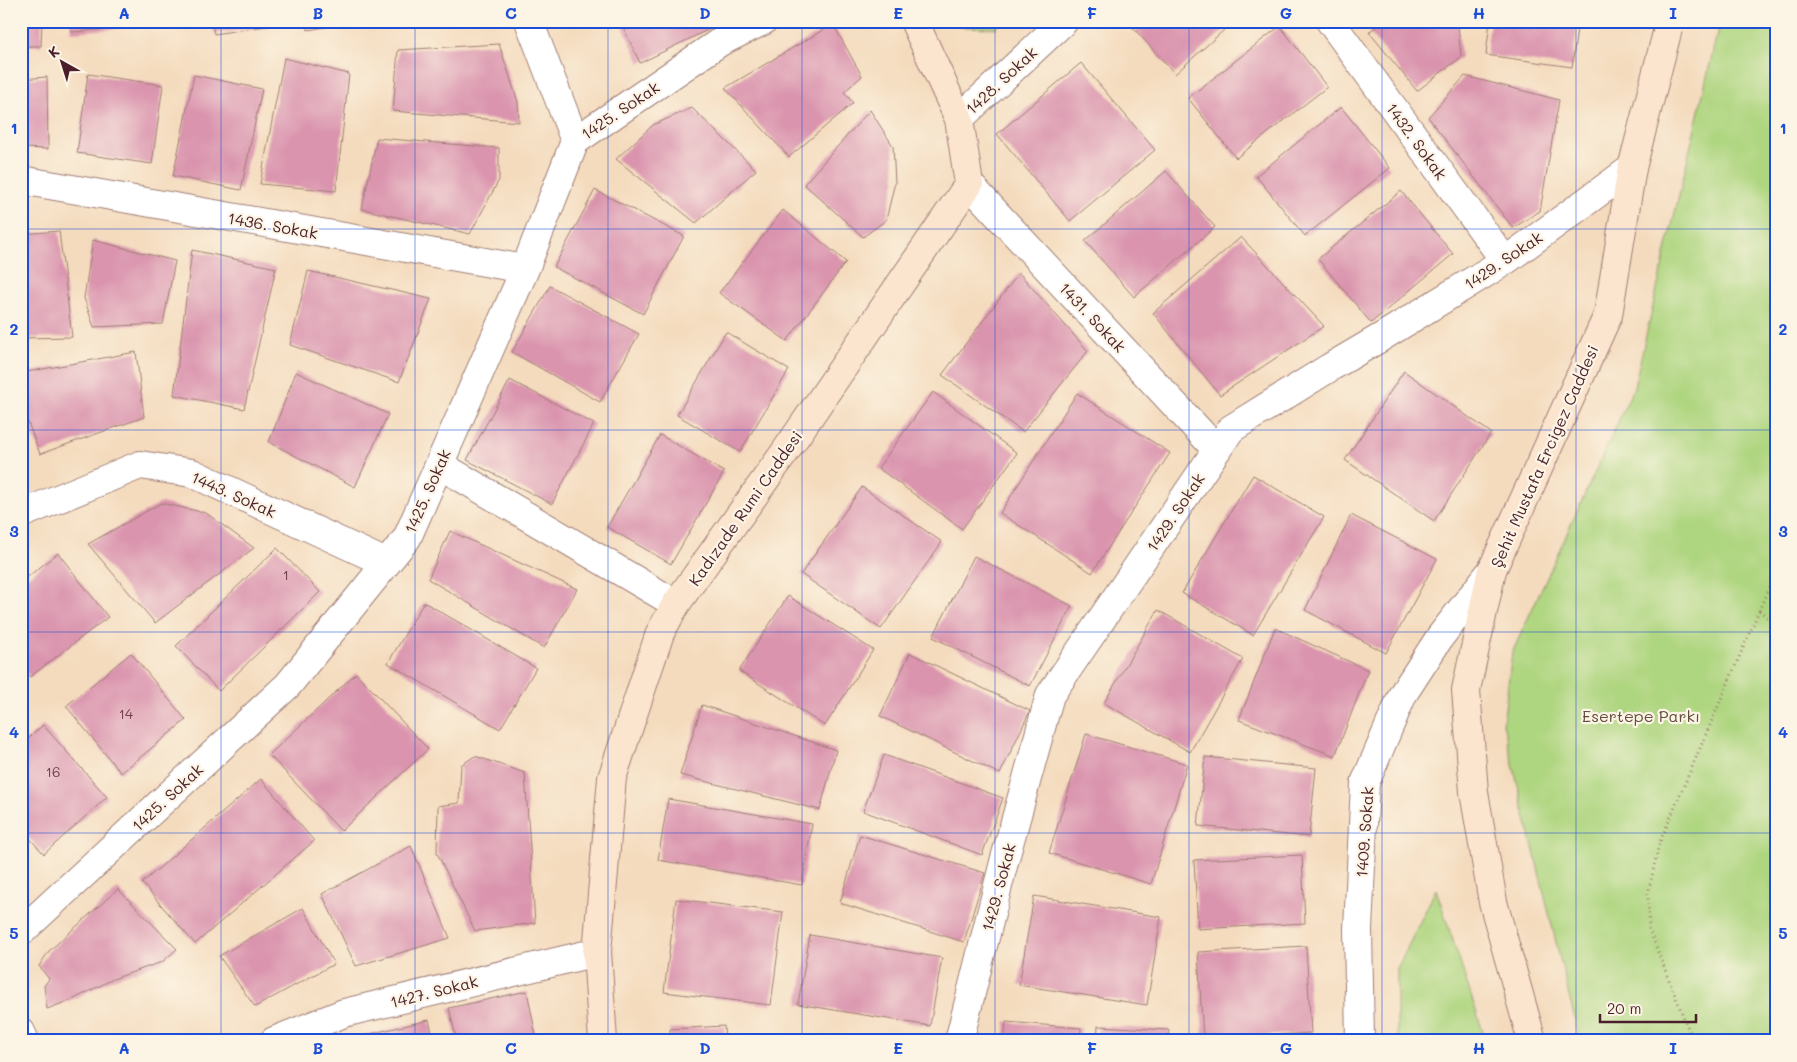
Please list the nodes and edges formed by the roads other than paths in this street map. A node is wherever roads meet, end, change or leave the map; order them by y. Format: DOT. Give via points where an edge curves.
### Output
graph roads {
  1 [pos="529,21"];
  2 [pos="763,21"];
  3 [pos="914,21"];
  4 [pos="1064,21"];
  5 [pos="1330,21"];
  6 [pos="1670,21"];
  7 [pos="959,119"];
  8 [pos="575,141"];
  9 [pos="1632,168"];
  10 [pos="21,180"];
  11 [pos="969,184"];
  12 [pos="1505,261"];
  13 [pos="525,269"];
  14 [pos="1217,450"];
  15 [pos="440,464"];
  16 [pos="21,514"];
  17 [pos="386,564"];
  18 [pos="1492,570"];
  19 [pos="676,604"];
  20 [pos="21,932"];
  21 [pos="597,952"];
  22 [pos="21,1032"];
  23 [pos="25,1041"];
  24 [pos="274,1041"];
  25 [pos="603,1041"];
  26 [pos="959,1041"];
  27 [pos="1360,1041"];
  28 [pos="1532,1041"];
  1 -- 8 [label="street"];
  2 -- 8 [label="street, 1425. Sokak" via="720,42"];
  3 -- 7 [label="street"];
  4 -- 7 [label="street, 1428. Sokak"];
  5 -- 12 [label="street, 1432. Sokak"];
  6 -- 9 [label="street, Şehit Mustafa Ercigez Caddesi"];
  7 -- 11 [label="street"];
  8 -- 13 [label="street, 1425. Sokak"];
  9 -- 12 [label="street, 1429. Sokak"];
  9 -- 18 [label="street, Şehit Mustafa Ercigez Caddesi" via="1608,315"];
  10 -- 13 [label="street, 1436. Sokak"];
  11 -- 14 [label="street, 1431. Sokak"];
  11 -- 19 [label="street, Kadızade Rumi Caddesi"];
  12 -- 14 [label="street, 1429. Sokak" via="1231,429"];
  13 -- 15 [label="street, 1425. Sokak"];
  14 -- 26 [label="street, 1429. Sokak" via="1050,695"];
  15 -- 17 [label="street, 1425. Sokak" via="407,538"];
  15 -- 19 [label="street"];
  16 -- 17 [label="street, 1443. Sokak" via="140,465 192,473"];
  17 -- 20 [label="street, 1425. Sokak" via="288,685"];
  18 -- 27 [label="street, 1409. Sokak" via="1440,637 1403,694 1366,783 1358,929"];
  18 -- 28 [label="street, Şehit Mustafa Ercigez Caddesi" via="1466,690 1474,792 1494,902"];
  19 -- 21 [label="street, Kadızade Rumi Caddesi" via="660,633 612,778"];
  21 -- 24 [label="street, 1427. Sokak" via="344,1013"];
  21 -- 25 [label="street, Kadızade Rumi Caddesi"];
  22 -- 23 [label="street"];
}
